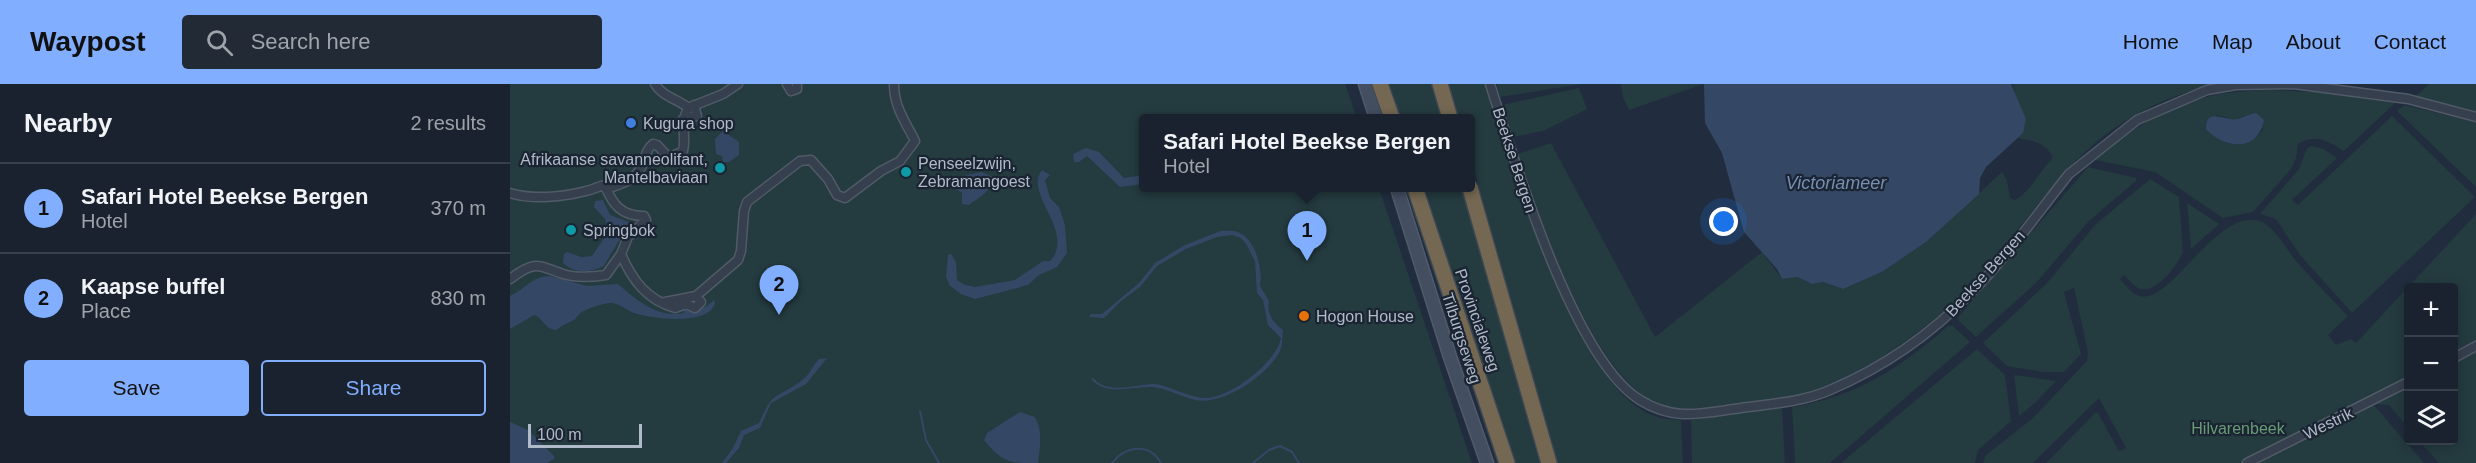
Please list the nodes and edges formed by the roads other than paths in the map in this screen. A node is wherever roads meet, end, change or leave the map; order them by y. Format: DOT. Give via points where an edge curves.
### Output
graph roads {
  1 [pos="655,84"];
  2 [pos="738,84"];
  3 [pos="788,84"];
  4 [pos="795,84"];
  5 [pos="1365,84"];
  6 [pos="1380,84"];
  7 [pos="1440,84"];
  8 [pos="1490,84"];
  9 [pos="894,89"];
  10 [pos="691,106"];
  11 [pos="1375,114"];
  12 [pos="1391,114"];
  13 [pos="1449,114"];
  14 [pos="2476,117"];
  15 [pos="606,189"];
  16 [pos="1398,192"];
  17 [pos="1416,192"];
  18 [pos="1471,192"];
  19 [pos="510,194"];
  20 [pos="621,254"];
  21 [pos="510,279"];
  22 [pos="2476,346"];
  23 [pos="2458,356"];
  24 [pos="2404,384"];
  25 [pos="1487,463"];
  26 [pos="1507,463"];
  27 [pos="1550,463"];
  28 [pos="2247,463"];
  1 -- 10 [label="street" via="661,93"];
  2 -- 10 [label="street"];
  3 -- 4 [label="street"];
  5 -- 11 [label="street"];
  6 -- 12 [label="highway"];
  7 -- 13 [label="highway"];
  8 -- 14 [label="street, Beekse Bergen" via="1534,217 1595,350 1639,400 1686,416 1828,391 1890,359 1972,292 2069,174 2137,120 2207,90 2294,84 2408,99"];
  9 -- 20 [label="street" via="897,110 914,143 907,153 844,198 837,195 811,160 800,161 747,202 738,260 696,296 665,302 655,299 641,289"];
  10 -- 15 [label="street" via="683,119 683,151 669,158 652,144 641,169 631,180"];
  15 -- 19 [label="street" via="602,185 588,191 538,198"];
  15 -- 20 [label="street" via="620,210 646,218 628,237"];
  16 -- 25 [label="street, Tilburgseweg"];
  17 -- 26 [label="highway, Provincialeweg"];
  18 -- 27 [label="highway, Provincialeweg"];
  20 -- 21 [label="street" via="606,275 564,274 542,266 529,267"];
  22 -- 23 [label="street"];
  24 -- 28 [label="street, Westrik"];
}
